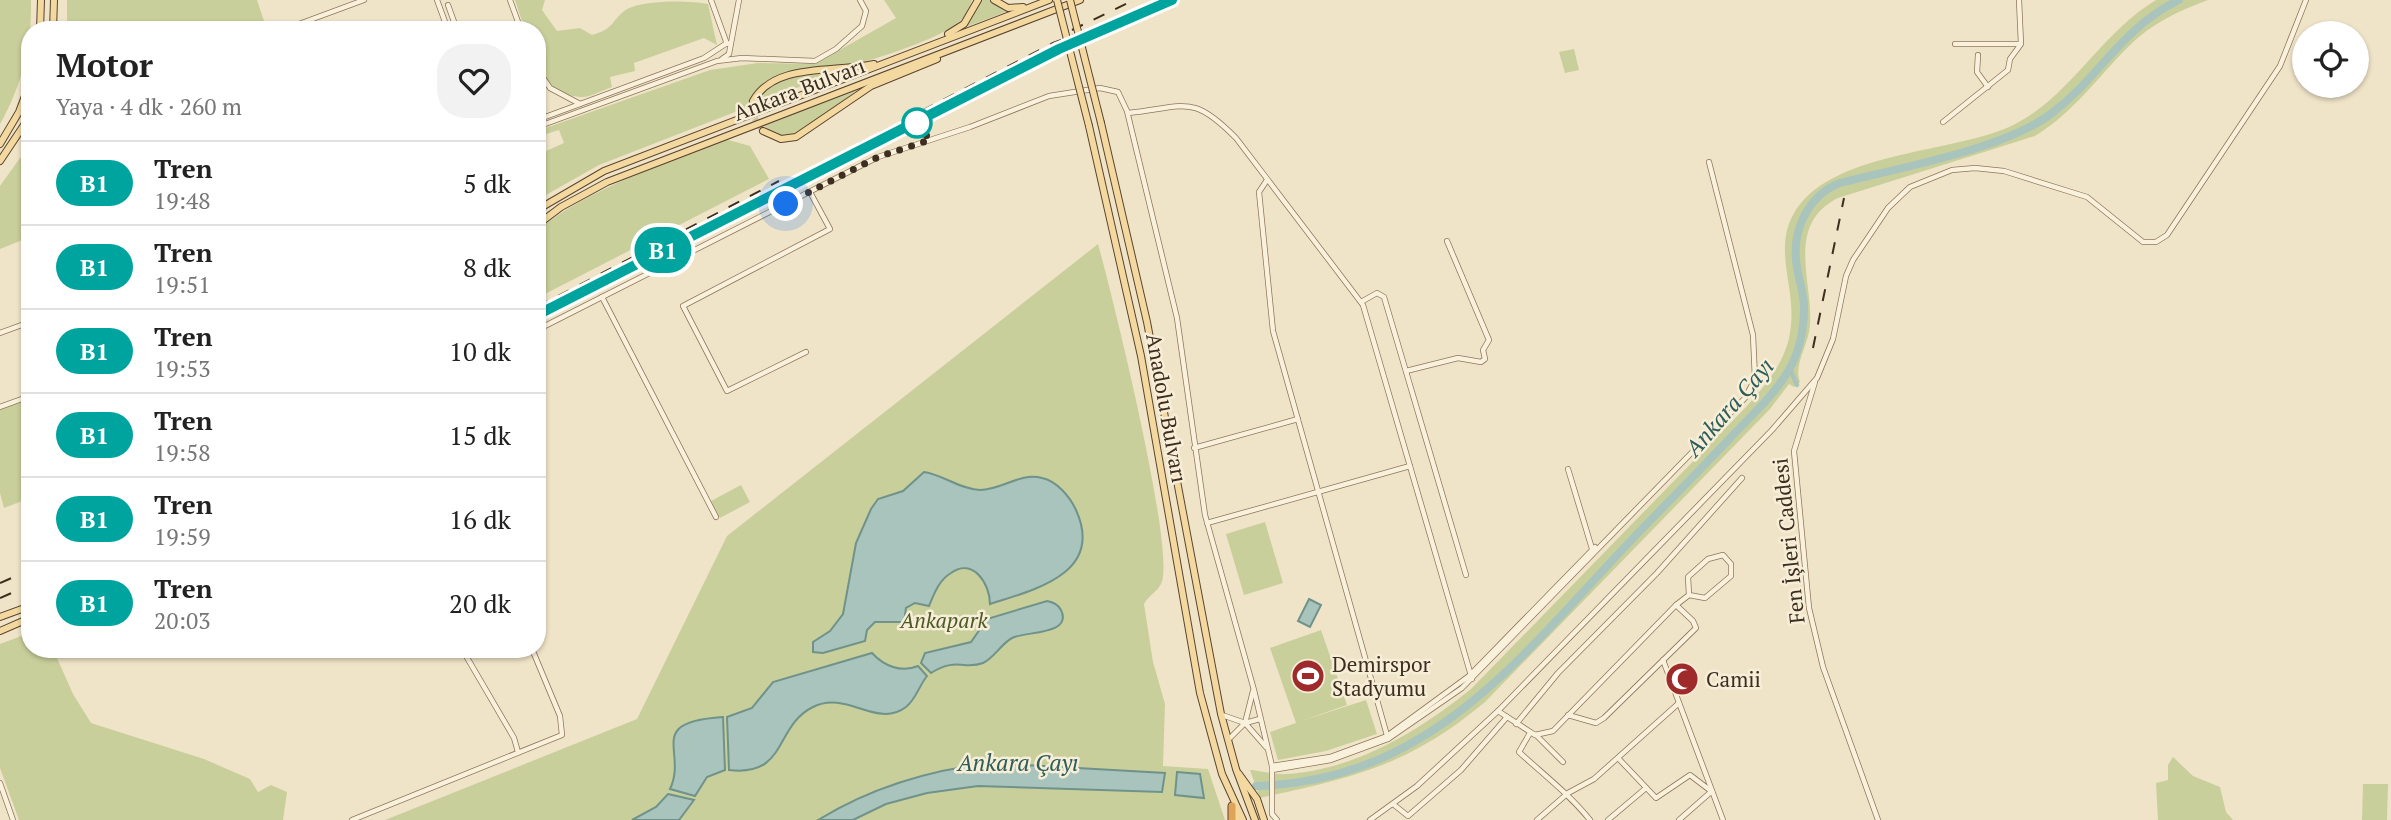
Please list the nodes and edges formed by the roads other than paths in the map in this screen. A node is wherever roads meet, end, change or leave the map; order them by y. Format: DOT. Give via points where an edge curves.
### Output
graph roads {
  1 [pos="41,0"];
  2 [pos="54,0"];
  3 [pos="364,0"];
  4 [pos="437,0"];
  5 [pos="510,0"];
  6 [pos="711,0"];
  7 [pos="739,0"];
  8 [pos="860,0"];
  9 [pos="978,0"];
  10 [pos="994,0"];
  11 [pos="1049,0"];
  12 [pos="1057,0"];
  13 [pos="1070,0"];
  14 [pos="1080,0"];
  15 [pos="2019,0"];
  16 [pos="2306,0"];
  17 [pos="448,5"];
  18 [pos="1035,5"];
  19 [pos="40,21"];
  20 [pos="53,21"];
  21 [pos="307,21"];
  22 [pos="445,21"];
  23 [pos="454,21"];
  24 [pos="518,21"];
  25 [pos="1955,44"];
  26 [pos="2021,44"];
  27 [pos="729,45"];
  28 [pos="955,48"];
  29 [pos="1978,55"];
  30 [pos="898,58"];
  31 [pos="722,60"];
  32 [pos="546,82"];
  33 [pos="1988,87"];
  34 [pos="753,101"];
  35 [pos="580,104"];
  36 [pos="21,107"];
  37 [pos="1128,113"];
  38 [pos="546,117"];
  39 [pos="1942,121"];
  40 [pos="546,124"];
  41 [pos="21,130"];
  42 [pos="763,131"];
  43 [pos="0,144"];
  44 [pos="0,161"];
  45 [pos="1709,162"];
  46 [pos="1267,180"];
  47 [pos="810,192"];
  48 [pos="546,205"];
  49 [pos="546,218"];
  50 [pos="1447,241"];
  51 [pos="602,297"];
  52 [pos="1361,302"];
  53 [pos="21,325"];
  54 [pos="546,325"];
  55 [pos="0,333"];
  56 [pos="806,352"];
  57 [pos="1406,371"];
  58 [pos="1816,378"];
  59 [pos="21,399"];
  60 [pos="0,407"];
  61 [pos="1298,419"];
  62 [pos="1195,448"];
  63 [pos="1410,466"];
  64 [pos="1568,469"];
  65 [pos="1742,478"];
  66 [pos="1318,492"];
  67 [pos="716,517"];
  68 [pos="1207,523"];
  69 [pos="1592,551"];
  70 [pos="1466,575"];
  71 [pos="1689,595"];
  72 [pos="1676,605"];
  73 [pos="21,608"];
  74 [pos="3,616"];
  75 [pos="21,622"];
  76 [pos="0,631"];
  77 [pos="467,658"];
  78 [pos="536,658"];
  79 [pos="1663,660"];
  80 [pos="1471,677"];
  81 [pos="1254,690"];
  82 [pos="1679,703"];
  83 [pos="1498,711"];
  84 [pos="1221,714"];
  85 [pos="1568,715"];
  86 [pos="1507,717"];
  87 [pos="1260,719"];
  88 [pos="1245,723"];
  89 [pos="1516,724"];
  90 [pos="1533,734"];
  91 [pos="1387,738"];
  92 [pos="1228,740"];
  93 [pos="1267,747"];
  94 [pos="518,752"];
  95 [pos="1618,758"];
  96 [pos="1563,762"];
  97 [pos="1236,769"];
  98 [pos="1272,770"];
  99 [pos="0,783"];
  100 [pos="1646,788"];
  101 [pos="1712,791"];
  102 [pos="1568,793"];
  103 [pos="1393,804"];
  104 [pos="1234,805"];
  105 [pos="13,820"];
  106 [pos="352,820"];
  107 [pos="1235,820"];
  108 [pos="1243,820"];
  109 [pos="1255,820"];
  110 [pos="1264,820"];
  111 [pos="1277,820"];
  112 [pos="1370,820"];
  113 [pos="1537,820"];
  114 [pos="1590,820"];
  115 [pos="1608,820"];
  116 [pos="1679,820"];
  117 [pos="1723,820"];
  118 [pos="1878,820"];
  1 -- 19 [label="main road"];
  2 -- 20 [label="main road"];
  3 -- 21 [label="street"];
  4 -- 22 [label="street"];
  5 -- 24 [label="street"];
  6 -- 27 [label="street"];
  7 -- 27 [label="street"];
  8 -- 31 [label="street" via="866,11 862,26 815,61"];
  9 -- 30 [label="main road" via="960,29"];
  10 -- 18 [label="main road" via="1008,8"];
  11 -- 18 [label="main road, Ankara Bulvarı"];
  12 -- 104 [label="main road, Anadolu Bulvarı, bridge" via="1141,356 1200,693"];
  13 -- 84 [label="main road, Anadolu Bulvarı, bridge" via="1147,321"];
  14 -- 28 [label="main road, Ankara Bulvarı"];
  15 -- 26 [label="street"];
  16 -- 58 [label="street" via="2280,66 2167,235 2156,242 2143,242 2087,197 2004,171 1975,168 1931,176 1910,187 1888,208 1853,261 1833,339"];
  17 -- 23 [label="street"];
  18 -- 30 [label="main road, Ankara Bulvarı"];
  25 -- 26 [label="street"];
  26 -- 33 [label="street" via="2008,70"];
  27 -- 31 [label="street"];
  27 -- 35 [label="street"];
  28 -- 42 [label="main road" via="864,90 796,137 781,139"];
  28 -- 49 [label="main road, Ankara Bulvarı" via="607,182"];
  29 -- 33 [label="street" via="1977,72"];
  30 -- 34 [label="main road" via="781,76 766,83"];
  30 -- 48 [label="main road, Ankara Bulvarı" via="604,171"];
  31 -- 40 [label="street"];
  32 -- 35 [label="street"];
  33 -- 39 [label="street"];
  35 -- 38 [label="street"];
  36 -- 43 [label="main road"];
  37 -- 46 [label="street" via="1202,108 1236,138"];
  37 -- 47 [label="street" via="1122,97 1110,89 1049,96 878,157"];
  37 -- 62 [label="street" via="1177,318"];
  41 -- 44 [label="main road"];
  45 -- 69 [label="street" via="1753,335 1755,379 1745,398 1704,443"];
  46 -- 52 [label="street"];
  46 -- 61 [label="street" via="1259,192 1273,331"];
  47 -- 51 [label="street"];
  47 -- 56 [label="street" via="830,229 684,306 727,391"];
  50 -- 57 [label="street" via="1489,340 1483,350 1485,359 1458,358"];
  51 -- 54 [label="street"];
  51 -- 67 [label="street"];
  52 -- 57 [label="street" via="1377,293 1384,297"];
  52 -- 63 [label="street"];
  53 -- 55 [label="street"];
  57 -- 70 [label="street"];
  58 -- 83 [label="street" via="1772,430"];
  58 -- 118 [label="street, Fen İşleri Caddesi" via="1794,451 1806,587 1823,667"];
  59 -- 60 [label="street"];
  61 -- 62 [label="street"];
  61 -- 66 [label="street"];
  62 -- 68 [label="street"];
  63 -- 66 [label="street"];
  63 -- 80 [label="street"];
  64 -- 69 [label="street"];
  65 -- 89 [label="street" via="1558,673"];
  66 -- 68 [label="street"];
  66 -- 91 [label="street"];
  68 -- 81 [label="street"];
  69 -- 80 [label="street"];
  71 -- 71 [label="street" via="1705,598 1731,576 1727,558 1708,559 1689,577"];
  71 -- 72 [label="street"];
  72 -- 79 [label="street" via="1696,628"];
  72 -- 85 [label="street"];
  73 -- 74 [label="main road"];
  75 -- 76 [label="main road"];
  77 -- 94 [label="street"];
  78 -- 94 [label="street" via="560,716 562,735"];
  79 -- 82 [label="street"];
  79 -- 85 [label="street" via="1596,723"];
  80 -- 91 [label="street"];
  81 -- 87 [label="street"];
  81 -- 88 [label="street"];
  82 -- 95 [label="street"];
  82 -- 101 [label="street"];
  83 -- 86 [label="street"];
  83 -- 103 [label="street"];
  84 -- 88 [label="street"];
  84 -- 92 [label="main road, Anadolu Bulvarı"];
  85 -- 90 [label="street" via="1553,732"];
  86 -- 89 [label="street"];
  86 -- 103 [label="street" via="1476,755 1408,816"];
  87 -- 88 [label="street"];
  87 -- 93 [label="street"];
  88 -- 92 [label="street"];
  88 -- 93 [label="street"];
  89 -- 90 [label="street"];
  90 -- 96 [label="street"];
  90 -- 102 [label="street" via="1519,752"];
  91 -- 98 [label="street"];
  92 -- 97 [label="main road, Anadolu Bulvarı"];
  93 -- 98 [label="street"];
  94 -- 106 [label="street"];
  95 -- 100 [label="street"];
  95 -- 102 [label="street"];
  97 -- 109 [label="main road, Anadolu Bulvarı"];
  97 -- 110 [label="main road" via="1257,799"];
  98 -- 111 [label="street" via="1272,814"];
  99 -- 105 [label="street"];
  100 -- 101 [label="street" via="1660,797 1690,775"];
  100 -- 115 [label="street"];
  101 -- 116 [label="street"];
  101 -- 117 [label="street"];
  102 -- 113 [label="street"];
  102 -- 114 [label="street"];
  103 -- 112 [label="street"];
  104 -- 107 [label="highway"];
  104 -- 108 [label="main road"];
}
